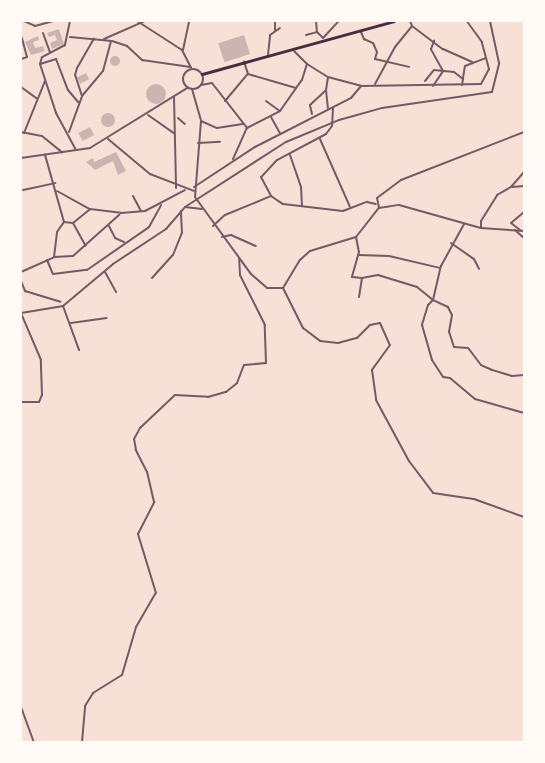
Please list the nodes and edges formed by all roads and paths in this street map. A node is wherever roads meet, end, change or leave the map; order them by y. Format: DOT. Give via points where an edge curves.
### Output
graph roads {
  1 [pos="22,21"];
  2 [pos="54,21"];
  3 [pos="70,21"];
  4 [pos="145,21"];
  5 [pos="189,21"];
  6 [pos="275,21"];
  7 [pos="316,21"];
  8 [pos="339,21"];
  9 [pos="394,21"];
  10 [pos="410,21"];
  11 [pos="467,21"];
  12 [pos="490,21"];
  13 [pos="48,22"];
  14 [pos="137,22"];
  15 [pos="383,22"];
  16 [pos="411,26"];
  17 [pos="280,28"];
  18 [pos="275,30"];
  19 [pos="360,30"];
  20 [pos="317,32"];
  21 [pos="43,33"];
  22 [pos="306,35"];
  23 [pos="21,37"];
  24 [pos="70,37"];
  25 [pos="94,39"];
  26 [pos="103,40"];
  27 [pos="112,41"];
  28 [pos="434,41"];
  29 [pos="182,50"];
  30 [pos="294,51"];
  31 [pos="50,52"];
  32 [pos="268,56"];
  33 [pos="486,58"];
  34 [pos="21,59"];
  35 [pos="244,62"];
  36 [pos="472,62"];
  37 [pos="385,63"];
  38 [pos="39,64"];
  39 [pos="307,64"];
  40 [pos="409,67"];
  41 [pos="190,68"];
  42 [pos="443,71"];
  43 [pos="202,74"];
  44 [pos="248,74"];
  45 [pos="328,77"];
  46 [pos="463,79"];
  47 [pos="45,81"];
  48 [pos="425,81"];
  49 [pos="201,85"];
  50 [pos="375,85"];
  51 [pos="361,86"];
  52 [pos="433,86"];
  53 [pos="462,86"];
  54 [pos="21,87"];
  55 [pos="187,88"];
  56 [pos="296,88"];
  57 [pos="192,89"];
  58 [pos="326,90"];
  59 [pos="82,96"];
  60 [pos="174,97"];
  61 [pos="36,98"];
  62 [pos="225,101"];
  63 [pos="267,101"];
  64 [pos="78,102"];
  65 [pos="331,108"];
  66 [pos="280,111"];
  67 [pos="148,115"];
  68 [pos="313,115"];
  69 [pos="271,116"];
  70 [pos="178,118"];
  71 [pos="201,121"];
  72 [pos="184,124"];
  73 [pos="243,124"];
  74 [pos="332,126"];
  75 [pos="247,128"];
  76 [pos="69,132"];
  77 [pos="524,132"];
  78 [pos="22,133"];
  79 [pos="174,133"];
  80 [pos="280,133"];
  81 [pos="107,139"];
  82 [pos="320,139"];
  83 [pos="220,142"];
  84 [pos="198,143"];
  85 [pos="76,150"];
  86 [pos="62,152"];
  87 [pos="45,155"];
  88 [pos="290,155"];
  89 [pos="21,158"];
  90 [pos="232,159"];
  91 [pos="524,172"];
  92 [pos="55,183"];
  93 [pos="524,186"];
  94 [pos="511,187"];
  95 [pos="176,188"];
  96 [pos="194,189"];
  97 [pos="22,190"];
  98 [pos="185,190"];
  99 [pos="57,191"];
  100 [pos="133,196"];
  101 [pos="270,196"];
  102 [pos="195,197"];
  103 [pos="160,204"];
  104 [pos="376,204"];
  105 [pos="302,206"];
  106 [pos="185,207"];
  107 [pos="350,208"];
  108 [pos="379,208"];
  109 [pos="90,209"];
  110 [pos="202,209"];
  111 [pos="141,211"];
  112 [pos="181,211"];
  113 [pos="22,212"];
  114 [pos="524,212"];
  115 [pos="121,213"];
  116 [pos="64,222"];
  117 [pos="73,223"];
  118 [pos="464,224"];
  119 [pos="109,226"];
  120 [pos="213,226"];
  121 [pos="482,228"];
  122 [pos="515,230"];
  123 [pos="523,231"];
  124 [pos="21,237"];
  125 [pos="222,237"];
  126 [pos="356,237"];
  127 [pos="524,238"];
  128 [pos="124,242"];
  129 [pos="451,243"];
  130 [pos="86,246"];
  131 [pos="256,246"];
  132 [pos="358,255"];
  133 [pos="54,257"];
  134 [pos="239,258"];
  135 [pos="46,260"];
  136 [pos="440,268"];
  137 [pos="478,269"];
  138 [pos="21,272"];
  139 [pos="105,272"];
  140 [pos="152,278"];
  141 [pos="362,278"];
  142 [pos="21,280"];
  143 [pos="283,288"];
  144 [pos="116,292"];
  145 [pos="359,297"];
  146 [pos="433,300"];
  147 [pos="60,302"];
  148 [pos="63,306"];
  149 [pos="21,313"];
  150 [pos="107,318"];
  151 [pos="71,323"];
  152 [pos="80,350"];
  153 [pos="524,375"];
  154 [pos="21,402"];
  155 [pos="524,413"];
  156 [pos="524,517"];
  157 [pos="21,707"];
  158 [pos="34,742"];
  159 [pos="82,742"];
  1 -- 13 [label="street" via="34,26"];
  2 -- 13 [label="street"];
  3 -- 24 [label="street"];
  4 -- 14 [label="street"];
  5 -- 29 [label="street"];
  6 -- 18 [label="street"];
  7 -- 20 [label="street"];
  8 -- 20 [label="street" via="323,38"];
  9 -- 15 [label="main road"];
  10 -- 16 [label="street"];
  11 -- 33 [label="street" via="482,42"];
  12 -- 74 [label="street" via="499,63 492,92 382,108"];
  14 -- 26 [label="street"];
  14 -- 29 [label="street"];
  15 -- 19 [label="main road"];
  16 -- 28 [label="street"];
  16 -- 37 [label="street"];
  17 -- 18 [label="street"];
  18 -- 32 [label="street" via="267,42"];
  19 -- 30 [label="main road"];
  19 -- 37 [label="street" via="364,39 373,43 375,59"];
  20 -- 22 [label="street"];
  21 -- 31 [label="street"];
  23 -- 34 [label="street" via="27,57"];
  24 -- 25 [label="street"];
  24 -- 31 [label="street" via="65,45"];
  25 -- 26 [label="street"];
  25 -- 59 [label="street" via="75,75"];
  26 -- 27 [label="street"];
  27 -- 41 [label="street" via="127,46 142,60"];
  27 -- 59 [label="street" via="103,70"];
  28 -- 36 [label="street"];
  28 -- 42 [label="street" via="431,49"];
  29 -- 41 [label="street"];
  30 -- 32 [label="main road"];
  30 -- 39 [label="street"];
  31 -- 38 [label="street"];
  32 -- 35 [label="main road"];
  33 -- 36 [label="street"];
  33 -- 53 [label="street" via="488,77 481,84"];
  35 -- 43 [label="main road"];
  35 -- 44 [label="street"];
  36 -- 46 [label="street" via="465,66"];
  37 -- 40 [label="street"];
  37 -- 50 [label="street"];
  38 -- 47 [label="street"];
  38 -- 64 [label="street" via="56,59 68,90"];
  39 -- 45 [label="street"];
  39 -- 56 [label="street"];
  41 -- 43 [label="street"];
  41 -- 55 [label="street" via="182,78"];
  42 -- 46 [label="street" via="454,72"];
  42 -- 48 [label="street" via="434,70"];
  42 -- 52 [label="street"];
  43 -- 49 [label="street"];
  44 -- 56 [label="street"];
  44 -- 62 [label="street"];
  45 -- 51 [label="street"];
  45 -- 58 [label="street"];
  46 -- 53 [label="street"];
  47 -- 61 [label="street"];
  47 -- 85 [label="street"];
  49 -- 57 [label="street"];
  49 -- 62 [label="street" via="212,83"];
  50 -- 51 [label="street"];
  50 -- 52 [label="street"];
  51 -- 65 [label="street" via="351,99"];
  52 -- 53 [label="street"];
  54 -- 61 [label="street"];
  55 -- 57 [label="street"];
  55 -- 60 [label="street"];
  56 -- 66 [label="street"];
  57 -- 71 [label="street"];
  58 -- 65 [label="street"];
  58 -- 68 [label="street" via="310,105"];
  59 -- 64 [label="street"];
  60 -- 67 [label="street"];
  60 -- 70 [label="street"];
  61 -- 78 [label="street"];
  62 -- 73 [label="street"];
  63 -- 66 [label="street"];
  64 -- 76 [label="street"];
  65 -- 68 [label="street"];
  65 -- 74 [label="street"];
  66 -- 69 [label="street"];
  67 -- 79 [label="street"];
  67 -- 81 [label="street"];
  68 -- 80 [label="street"];
  69 -- 75 [label="street"];
  69 -- 80 [label="street"];
  70 -- 72 [label="street"];
  70 -- 79 [label="street"];
  71 -- 73 [label="street" via="217,128"];
  71 -- 84 [label="street"];
  73 -- 75 [label="street"];
  74 -- 82 [label="street"];
  74 -- 102 [label="street" via="286,142"];
  75 -- 90 [label="street"];
  77 -- 104 [label="street" via="401,180 382,193"];
  78 -- 86 [label="street" via="42,136"];
  79 -- 95 [label="street"];
  80 -- 90 [label="street"];
  81 -- 85 [label="street"];
  81 -- 95 [label="street" via="129,161"];
  82 -- 88 [label="street"];
  82 -- 107 [label="street"];
  83 -- 84 [label="street"];
  84 -- 96 [label="street"];
  85 -- 86 [label="street"];
  86 -- 87 [label="street"];
  87 -- 89 [label="street"];
  87 -- 92 [label="street"];
  88 -- 101 [label="street" via="262,172"];
  88 -- 105 [label="street" via="301,187"];
  90 -- 96 [label="street"];
  91 -- 94 [label="street"];
  92 -- 97 [label="street"];
  92 -- 99 [label="street"];
  93 -- 94 [label="street"];
  94 -- 121 [label="street" via="497,195 481,221"];
  95 -- 98 [label="street"];
  96 -- 98 [label="street"];
  96 -- 102 [label="street"];
  97 -- 113 [label="street"];
  98 -- 103 [label="street"];
  99 -- 109 [label="street"];
  99 -- 116 [label="street" via="57,207"];
  100 -- 111 [label="street"];
  101 -- 105 [label="street" via="283,204"];
  101 -- 120 [label="street" via="225,215"];
  102 -- 106 [label="street"];
  102 -- 110 [label="street"];
  103 -- 111 [label="street"];
  103 -- 128 [label="street" via="153,223"];
  104 -- 107 [label="street" via="367,202"];
  104 -- 108 [label="street"];
  105 -- 107 [label="street" via="343,211"];
  106 -- 110 [label="street"];
  106 -- 112 [label="street"];
  108 -- 118 [label="street" via="399,205"];
  108 -- 126 [label="street"];
  109 -- 115 [label="street"];
  109 -- 117 [label="street"];
  110 -- 120 [label="street"];
  111 -- 115 [label="street"];
  112 -- 139 [label="street" via="166,229"];
  112 -- 140 [label="street" via="182,233 173,255"];
  113 -- 124 [label="street"];
  114 -- 123 [label="street" via="511,223"];
  115 -- 119 [label="street"];
  116 -- 117 [label="street"];
  116 -- 133 [label="street" via="57,232"];
  117 -- 130 [label="street"];
  118 -- 121 [label="street"];
  118 -- 129 [label="street"];
  119 -- 128 [label="street" via="114,238"];
  119 -- 130 [label="street"];
  120 -- 125 [label="street"];
  121 -- 122 [label="street"];
  122 -- 123 [label="street"];
  122 -- 127 [label="street"];
  125 -- 131 [label="street" via="231,235"];
  125 -- 134 [label="street"];
  126 -- 132 [label="street"];
  126 -- 143 [label="street" via="310,251"];
  128 -- 135 [label="street" via="79,273 53,274"];
  129 -- 136 [label="street"];
  129 -- 137 [label="street" via="474,259"];
  130 -- 133 [label="street" via="73,256"];
  132 -- 136 [label="street" via="389,256"];
  132 -- 141 [label="street" via="352,277"];
  133 -- 135 [label="street"];
  134 -- 143 [label="street" via="267,288"];
  134 -- 159 [label="street" via="240,275 265,325 266,363 244,365 237,383 226,392 208,397 175,395 167,399 134,439 154,502 138,534 156,593 136,627 122,675 93,693 85,706"];
  135 -- 138 [label="street"];
  136 -- 146 [label="street"];
  139 -- 144 [label="street"];
  139 -- 148 [label="street"];
  141 -- 145 [label="street"];
  141 -- 146 [label="street" via="378,275 398,279"];
  142 -- 147 [label="street" via="25,291"];
  143 -- 156 [label="street" via="303,328 320,341 338,343 357,338 370,325 380,323 390,345 372,370 376,400 408,461 433,493 474,499"];
  146 -- 153 [label="street" via="448,307 452,315 449,332 454,347 468,348 481,365 492,370"];
  146 -- 155 [label="street" via="422,325 432,360 443,377 450,378 475,399"];
  148 -- 149 [label="street"];
  148 -- 151 [label="street"];
  149 -- 154 [label="street" via="41,360 42,395 39,402"];
  150 -- 151 [label="street"];
  151 -- 152 [label="street"];
  157 -- 158 [label="street"];
}
